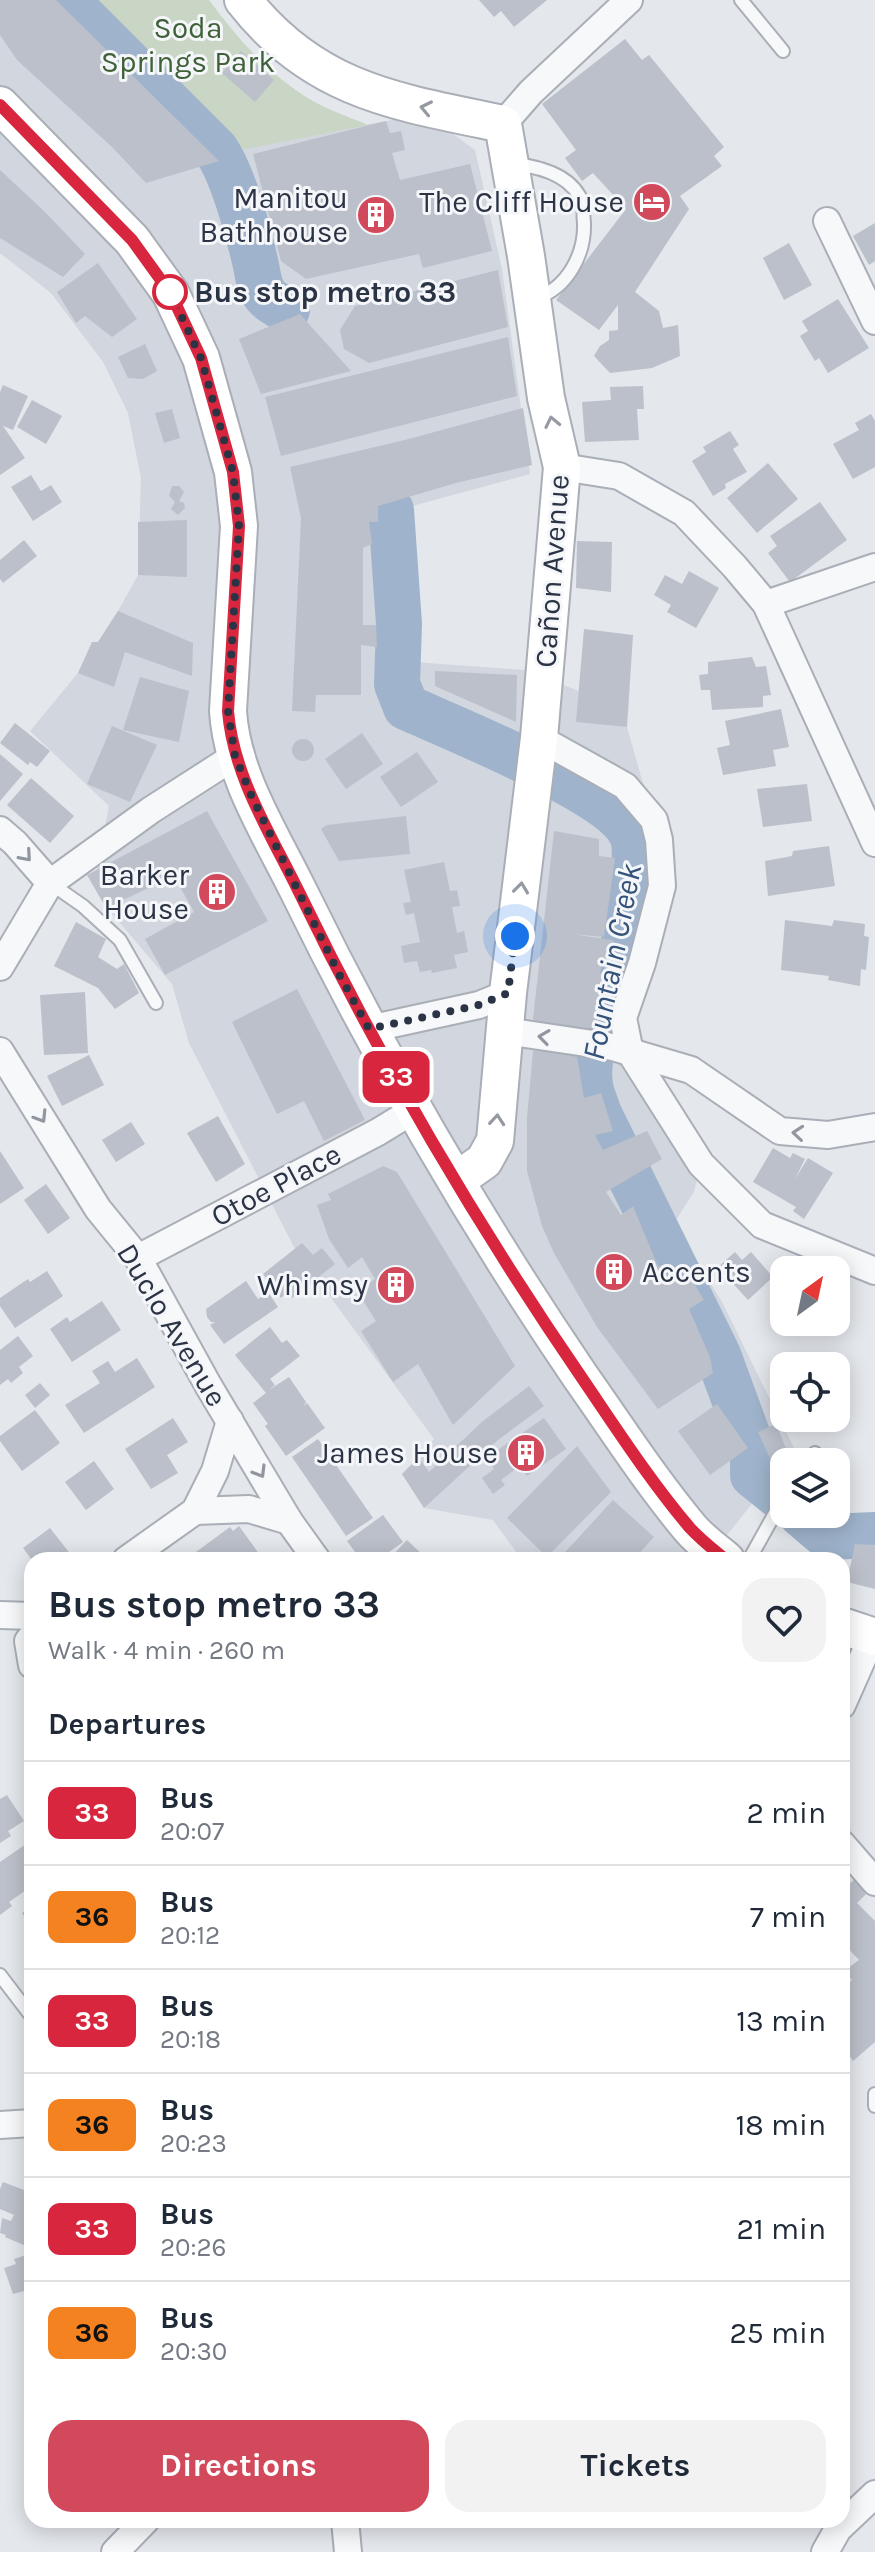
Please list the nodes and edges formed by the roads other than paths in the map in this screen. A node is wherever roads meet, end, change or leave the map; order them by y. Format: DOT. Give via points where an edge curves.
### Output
graph roads {
  1 [pos="243,0"];
  2 [pos="629,0"];
  3 [pos="741,0"];
  4 [pos="783,51"];
  5 [pos="0,105"];
  6 [pos="503,124"];
  7 [pos="510,164"];
  8 [pos="827,221"];
  9 [pos="530,301"];
  10 [pos="875,321"];
  11 [pos="562,467"];
  12 [pos="875,567"];
  13 [pos="766,604"];
  14 [pos="539,744"];
  15 [pos="235,756"];
  16 [pos="0,830"];
  17 [pos="875,843"];
  18 [pos="50,883"];
  19 [pos="0,967"];
  20 [pos="508,993"];
  21 [pos="156,1003"];
  22 [pos="369,1029"];
  23 [pos="506,1031"];
  24 [pos="0,1051"];
  25 [pos="630,1052"];
  26 [pos="414,1110"];
  27 [pos="875,1127"];
  28 [pos="457,1180"];
  29 [pos="138,1258"];
  30 [pos="875,1271"];
  31 [pos="230,1421"];
  32 [pos="195,1511"];
  33 [pos="289,1521"];
  34 [pos="770,1522"];
  35 [pos="137,1552"];
  36 [pos="311,1552"];
  37 [pos="717,1552"];
  38 [pos="753,1552"];
  39 [pos="0,1615"];
  40 [pos="24,1616"];
  41 [pos="863,1633"];
  42 [pos="850,1678"];
  43 [pos="850,1853"];
  44 [pos="875,1882"];
  45 [pos="0,1975"];
  46 [pos="24,2006"];
  47 [pos="875,2094"];
  48 [pos="875,2106"];
  49 [pos="24,2124"];
  50 [pos="0,2125"];
  51 [pos="875,2494"];
  52 [pos="850,2518"];
  53 [pos="138,2528"];
  54 [pos="346,2528"];
  55 [pos="839,2528"];
  56 [pos="115,2552"];
  57 [pos="348,2552"];
  58 [pos="825,2552"];
  6 -- 1 [label="main road, one-way" via="379,97 337,80 284,45"];
  2 -- 6 [label="street"];
  3 -- 4 [label="lane"];
  5 -- 15 [label="main road" via="132,240 171,294 201,358 227,446 239,526 228,711"];
  6 -- 7 [label="main road, Cañon Avenue"];
  7 -- 9 [label="main road, Cañon Avenue"];
  7 -- 9 [label="lane" via="555,173 583,204 584,238 573,269 551,293"];
  8 -- 10 [label="street"];
  11 -- 9 [label="main road, Cañon Avenue, one-way"];
  11 -- 13 [label="street" via="619,476 684,513"];
  11 -- 14 [label="main road, Cañon Avenue"];
  12 -- 13 [label="street"];
  13 -- 17 [label="street"];
  20 -- 14 [label="main road, Cañon Avenue, one-way"];
  14 -- 25 [label="street" via="601,770 625,786 654,820 662,886 623,1018"];
  15 -- 18 [label="street"];
  15 -- 22 [label="main road"];
  16 -- 18 [label="street, one-way"];
  18 -- 19 [label="street"];
  18 -- 21 [label="lane" via="120,940"];
  20 -- 22 [label="street" via="479,1005"];
  20 -- 23 [label="main road, Cañon Avenue"];
  22 -- 26 [label="main road"];
  25 -- 23 [label="street, one-way"];
  28 -- 23 [label="main road, Cañon Avenue, one-way" via="484,1161 495,1141"];
  24 -- 29 [label="street, Duclo Avenue, one-way" via="98,1209"];
  27 -- 25 [label="street, one-way" via="828,1135 780,1131 691,1070"];
  25 -- 30 [label="street" via="701,1164 762,1225"];
  26 -- 28 [label="main road"];
  26 -- 29 [label="street, Otoe Place"];
  28 -- 37 [label="main road" via="642,1466 692,1530"];
  29 -- 31 [label="street, Duclo Avenue"];
  31 -- 32 [label="street" via="215,1471"];
  31 -- 33 [label="street, Duclo Avenue, one-way"];
  32 -- 33 [label="street" via="249,1509"];
  32 -- 35 [label="street"];
  33 -- 36 [label="street, Duclo Avenue"];
  34 -- 38 [label="lane"];
  39 -- 40 [label="street"];
  41 -- 42 [label="street"];
  43 -- 44 [label="street"];
  45 -- 46 [label="lane"];
  47 -- 48 [label="lane"];
  49 -- 50 [label="street"];
  51 -- 52 [label="street"];
  53 -- 56 [label="street"];
  54 -- 57 [label="street"];
  55 -- 58 [label="street"];
}
